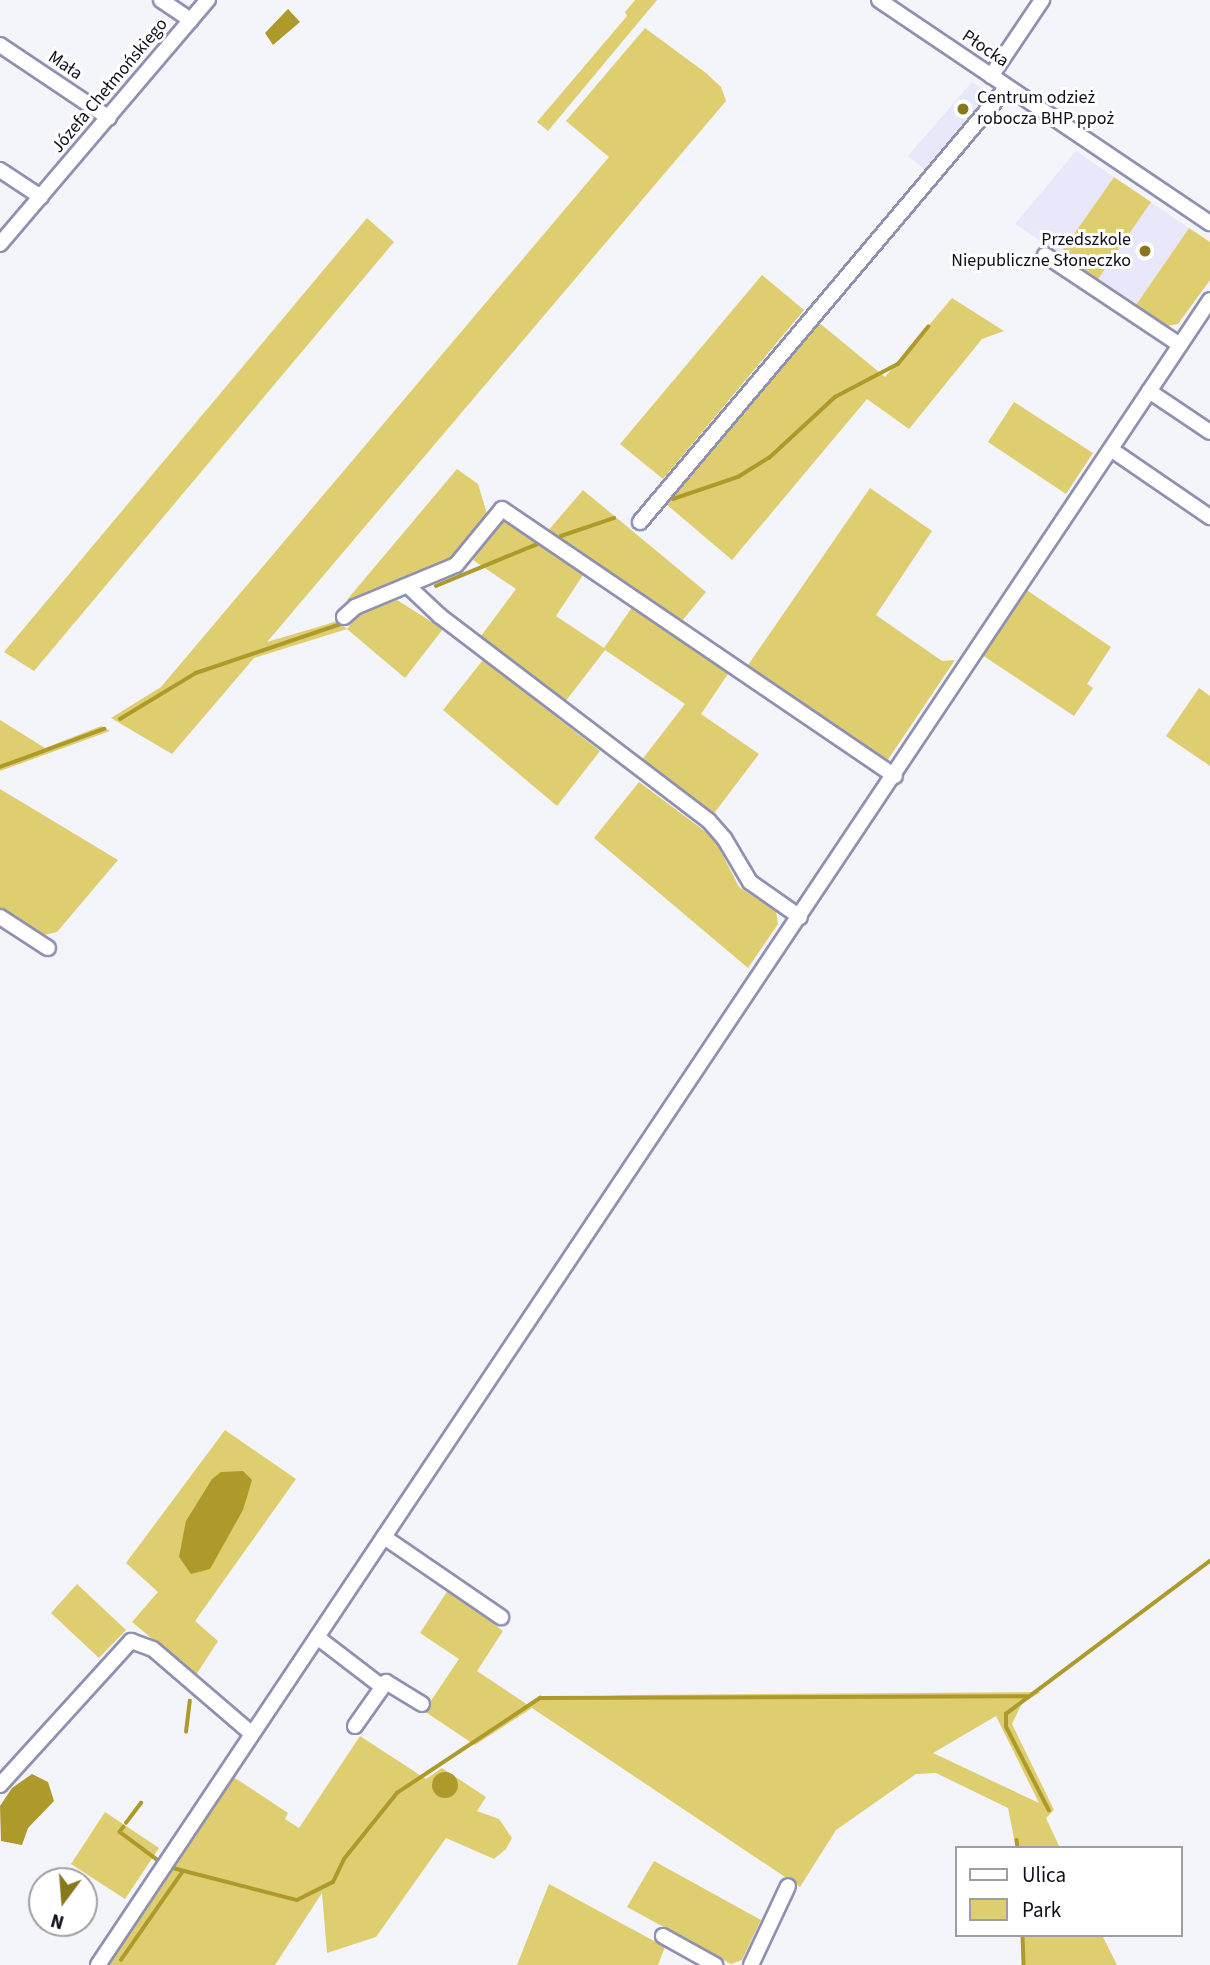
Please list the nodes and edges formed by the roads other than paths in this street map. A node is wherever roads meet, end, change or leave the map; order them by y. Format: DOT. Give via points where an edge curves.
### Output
graph roads {
  1 [pos="161,0"];
  2 [pos="208,0"];
  3 [pos="1042,0"];
  4 [pos="887,2"];
  5 [pos="191,20"];
  6 [pos="0,45"];
  7 [pos="991,75"];
  8 [pos="1007,87"];
  9 [pos="109,118"];
  10 [pos="0,170"];
  11 [pos="41,197"];
  12 [pos="1210,223"];
  13 [pos="0,244"];
  14 [pos="1045,255"];
  15 [pos="1210,300"];
  16 [pos="1180,345"];
  17 [pos="1149,391"];
  18 [pos="1210,432"];
  19 [pos="1112,450"];
  20 [pos="1210,517"];
  21 [pos="640,522"];
  22 [pos="408,586"];
  23 [pos="344,617"];
  24 [pos="895,776"];
  25 [pos="0,917"];
  26 [pos="800,918"];
  27 [pos="48,948"];
  28 [pos="384,1537"];
  29 [pos="501,1617"];
  30 [pos="317,1637"];
  31 [pos="381,1686"];
  32 [pos="422,1704"];
  33 [pos="355,1726"];
  34 [pos="252,1734"];
  35 [pos="0,1784"];
  36 [pos="788,1886"];
  37 [pos="663,1936"];
  38 [pos="99,1965"];
  39 [pos="715,1965"];
  40 [pos="751,1965"];
  1 -- 5 [label="street"];
  2 -- 5 [label="street, Józefa Chełmońskiego"];
  3 -- 7 [label="street"];
  4 -- 7 [label="street, Płocka"];
  5 -- 9 [label="street, Józefa Chełmońskiego"];
  6 -- 9 [label="street, Mała"];
  7 -- 8 [label="street, Płocka"];
  8 -- 12 [label="street, Płocka"];
  8 -- 21 [label="street"];
  9 -- 11 [label="street, Józefa Chełmońskiego"];
  10 -- 11 [label="street"];
  11 -- 13 [label="street, Józefa Chełmońskiego"];
  14 -- 16 [label="street"];
  15 -- 16 [label="street"];
  16 -- 17 [label="street"];
  17 -- 18 [label="street"];
  17 -- 19 [label="street"];
  19 -- 20 [label="street"];
  19 -- 24 [label="street"];
  22 -- 23 [label="street" via="355,607"];
  22 -- 24 [label="street" via="456,565 499,510 509,511"];
  22 -- 26 [label="street" via="440,616 709,821 750,882"];
  24 -- 26 [label="street"];
  25 -- 27 [label="street"];
  26 -- 28 [label="street"];
  28 -- 29 [label="street"];
  28 -- 30 [label="street"];
  30 -- 31 [label="street"];
  30 -- 34 [label="street"];
  31 -- 32 [label="street" via="391,1683"];
  31 -- 33 [label="street"];
  34 -- 35 [label="street" via="153,1649 131,1641"];
  34 -- 38 [label="street"];
  36 -- 40 [label="street"];
  37 -- 39 [label="street"];
}
